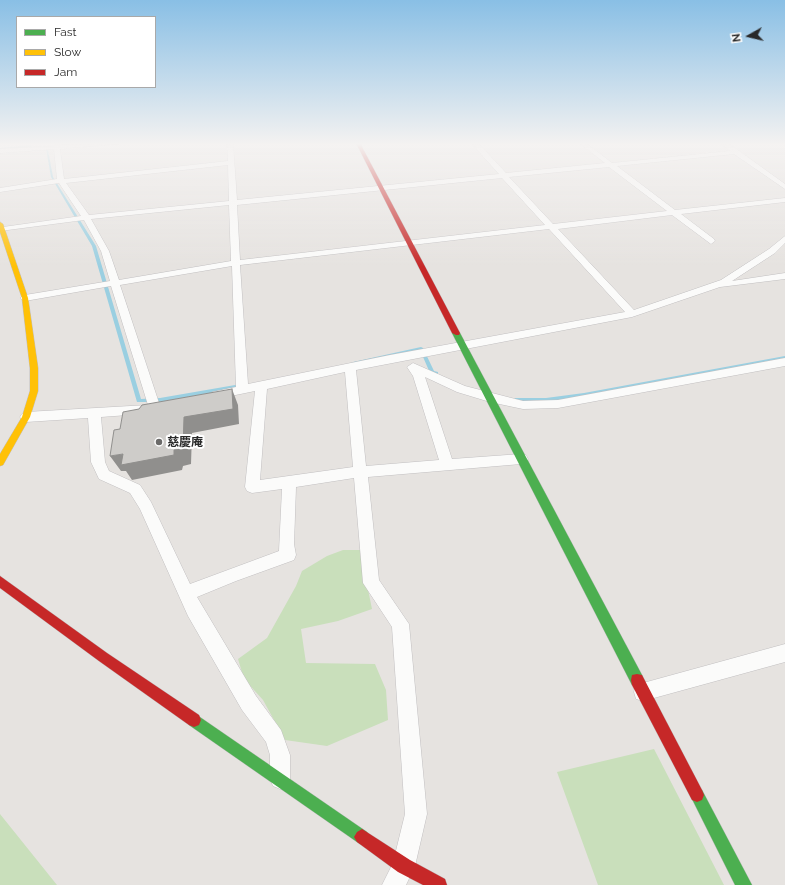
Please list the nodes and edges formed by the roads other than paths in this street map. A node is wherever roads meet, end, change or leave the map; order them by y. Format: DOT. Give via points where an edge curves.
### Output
graph roads {
  1 [pos="43,184"];
  2 [pos="62,184"];
  3 [pos="232,184"];
  4 [pos="379,184"];
  5 [pos="406,184"];
  6 [pos="513,184"];
  7 [pos="636,184"];
  8 [pos="380,187"];
  9 [pos="0,190"];
  10 [pos="785,200"];
  11 [pos="232,202"];
  12 [pos="673,212"];
  13 [pos="81,218"];
  14 [pos="1,226"];
  15 [pos="552,226"];
  16 [pos="785,238"];
  17 [pos="711,241"];
  18 [pos="410,243"];
  19 [pos="236,263"];
  20 [pos="785,276"];
  21 [pos="113,283"];
  22 [pos="712,287"];
  23 [pos="25,298"];
  24 [pos="632,314"];
  25 [pos="463,346"];
  26 [pos="411,361"];
  27 [pos="785,362"];
  28 [pos="350,367"];
  29 [pos="261,387"];
  30 [pos="242,390"];
  31 [pos="206,397"];
  32 [pos="490,398"];
  33 [pos="153,403"];
  34 [pos="169,404"];
  35 [pos="94,413"];
  36 [pos="26,417"];
  37 [pos="520,459"];
  38 [pos="0,462"];
  39 [pos="447,465"];
  40 [pos="360,472"];
  41 [pos="289,482"];
  42 [pos="0,581"];
  43 [pos="187,593"];
  44 [pos="785,653"];
  45 [pos="643,692"];
  46 [pos="280,779"];
  47 [pos="399,875"];
  48 [pos="439,885"];
  49 [pos="744,885"];
  1 -- 9 [label="street"];
  2 -- 13 [label="street"];
  3 -- 11 [label="street"];
  4 -- 8 [label="street"];
  5 -- 8 [label="street"];
  6 -- 15 [label="street"];
  7 -- 12 [label="street"];
  8 -- 11 [label="street"];
  8 -- 18 [label="street"];
  10 -- 12 [label="street"];
  11 -- 13 [label="street"];
  11 -- 19 [label="street"];
  12 -- 15 [label="street"];
  12 -- 17 [label="street"];
  13 -- 14 [label="street"];
  13 -- 21 [label="street" via="105,251"];
  14 -- 23 [label="street"];
  15 -- 18 [label="street"];
  15 -- 24 [label="street"];
  16 -- 22 [label="street" via="772,251"];
  18 -- 19 [label="street"];
  18 -- 25 [label="street"];
  19 -- 21 [label="street"];
  19 -- 30 [label="street"];
  20 -- 22 [label="street"];
  21 -- 23 [label="street"];
  21 -- 33 [label="street"];
  22 -- 24 [label="street"];
  23 -- 36 [label="street" via="34,368 34,391"];
  24 -- 25 [label="street"];
  25 -- 26 [label="street"];
  25 -- 32 [label="street"];
  26 -- 28 [label="street"];
  26 -- 32 [label="street" via="461,389"];
  26 -- 39 [label="street" via="419,375"];
  27 -- 32 [label="street" via="558,404 523,405"];
  28 -- 29 [label="street"];
  28 -- 40 [label="street"];
  29 -- 30 [label="street"];
  29 -- 41 [label="street" via="252,487"];
  30 -- 31 [label="street"];
  32 -- 37 [label="street"];
  33 -- 34 [label="street"];
  33 -- 35 [label="street" via="128,411"];
  35 -- 36 [label="street"];
  35 -- 43 [label="street" via="98,462 104,475 135,489 146,506"];
  36 -- 38 [label="street"];
  37 -- 39 [label="street"];
  37 -- 45 [label="street"];
  39 -- 40 [label="street"];
  40 -- 41 [label="street"];
  40 -- 47 [label="street" via="371,583 400,624 416,814"];
  41 -- 43 [label="street" via="286,544 288,555"];
  42 -- 46 [label="street" via="103,657"];
  43 -- 46 [label="street" via="194,610 249,703 274,736 280,754"];
  44 -- 45 [label="street"];
  45 -- 49 [label="street"];
  46 -- 47 [label="street"];
  47 -- 48 [label="street"];
}
